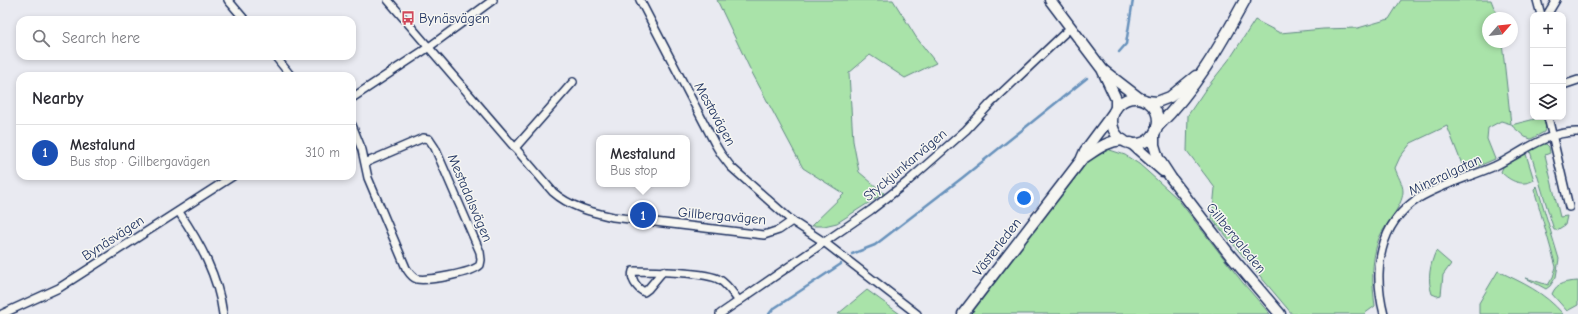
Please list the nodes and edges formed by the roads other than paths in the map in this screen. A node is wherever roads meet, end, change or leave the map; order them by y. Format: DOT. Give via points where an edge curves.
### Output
graph roads {
  1 [pos="228,0"];
  2 [pos="388,0"];
  3 [pos="492,0"];
  4 [pos="640,0"];
  5 [pos="1050,0"];
  6 [pos="1245,0"];
  7 [pos="1537,0"];
  8 [pos="1556,0"];
  9 [pos="1540,12"];
  10 [pos="1549,12"];
  11 [pos="242,16"];
  12 [pos="1070,28"];
  13 [pos="429,46"];
  14 [pos="277,60"];
  15 [pos="1206,67"];
  16 [pos="1102,70"];
  17 [pos="288,72"];
  18 [pos="1578,80"];
  19 [pos="573,82"];
  20 [pos="1566,84"];
  21 [pos="356,95"];
  22 [pos="1143,100"];
  23 [pos="1115,110"];
  24 [pos="1549,120"];
  25 [pos="1156,131"];
  26 [pos="1578,132"];
  27 [pos="356,136"];
  28 [pos="1552,136"];
  29 [pos="1127,142"];
  30 [pos="515,148"];
  31 [pos="1082,159"];
  32 [pos="365,164"];
  33 [pos="1171,178"];
  34 [pos="227,180"];
  35 [pos="1569,207"];
  36 [pos="179,212"];
  37 [pos="792,220"];
  38 [pos="824,242"];
  39 [pos="663,271"];
  40 [pos="738,301"];
  41 [pos="2,314"];
  42 [pos="223,314"];
  43 [pos="720,314"];
  44 [pos="917,314"];
  45 [pos="963,314"];
  46 [pos="1280,314"];
  47 [pos="1384,314"];
  1 -- 11 [label="street"];
  2 -- 13 [label="street, Gillbergavägen"];
  3 -- 13 [label="street"];
  4 -- 37 [label="street, Mestavägen" via="721,154 736,171"];
  5 -- 12 [label="main road"];
  6 -- 15 [label="main road" via="1220,47"];
  7 -- 9 [label="street"];
  8 -- 10 [label="street"];
  12 -- 16 [label="main road"];
  12 -- 38 [label="street, Styckjunkarvägen" via="939,155 871,210"];
  13 -- 21 [label="street"];
  13 -- 30 [label="street, Gillbergavägen"];
  14 -- 17 [label="street"];
  15 -- 22 [label="main road" via="1170,97 1157,102"];
  15 -- 25 [label="main road" via="1175,110"];
  16 -- 22 [label="main road"];
  16 -- 23 [label="main road" via="1116,99"];
  18 -- 20 [label="street"];
  19 -- 30 [label="street"];
  22 -- 23 [label="main road" via="1126,100"];
  22 -- 25 [label="main road" via="1153,107 1157,114"];
  23 -- 29 [label="main road" via="1113,126 1117,135"];
  23 -- 31 [label="main road, Västerleden"];
  24 -- 28 [label="street"];
  25 -- 29 [label="main road" via="1144,142"];
  25 -- 33 [label="main road, Gillbergaleden" via="1154,145 1158,158"];
  26 -- 28 [label="street, Mineralgatan"];
  27 -- 32 [label="street, Mestadalsvägen"];
  28 -- 35 [label="street"];
  28 -- 47 [label="street, Mineralgatan" via="1494,166 1419,198 1407,208 1388,233 1378,262 1380,298"];
  29 -- 31 [label="main road, Västerleden" via="1112,140"];
  29 -- 33 [label="main road, Gillbergaleden"];
  30 -- 37 [label="street, Gillbergavägen" via="560,198 595,213 764,235 779,230"];
  31 -- 45 [label="main road, Västerleden"];
  32 -- 32 [label="street, Mestadalsvägen" via="423,138 429,139 480,252 480,265 457,274 424,279 412,276 406,268 368,178"];
  33 -- 46 [label="main road, Gillbergaleden" via="1230,255"];
  34 -- 36 [label="street, Bynäsvägen"];
  36 -- 41 [label="street, Bynäsvägen" via="59,288"];
  36 -- 42 [label="street" via="208,262"];
  37 -- 38 [label="street"];
  38 -- 40 [label="street, Styckjunkarvägen"];
  38 -- 44 [label="street"];
  39 -- 40 [label="street" via="718,278"];
  40 -- 43 [label="street, Styckjunkarvägen"];
}
